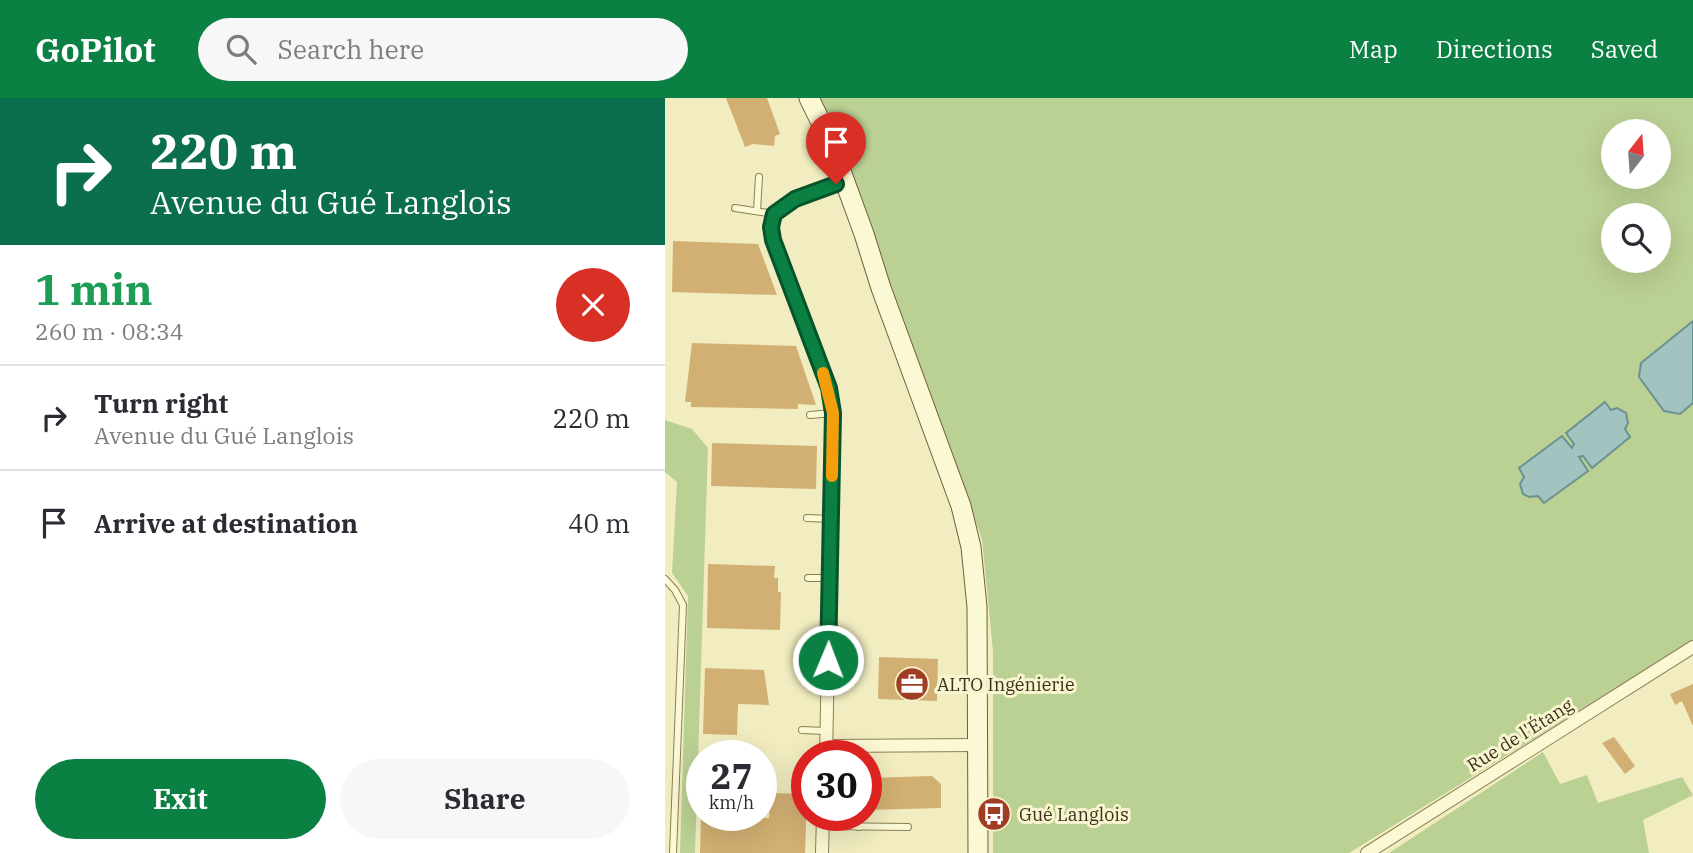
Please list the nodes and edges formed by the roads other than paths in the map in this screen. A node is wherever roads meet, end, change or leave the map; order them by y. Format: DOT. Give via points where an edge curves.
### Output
graph roads {
  1 [pos="810,101"];
  2 [pos="759,177"];
  3 [pos="836,184"];
  4 [pos="735,208"];
  5 [pos="757,211"];
  6 [pos="774,214"];
  7 [pos="881,288"];
  8 [pos="833,413"];
  9 [pos="810,415"];
  10 [pos="807,517"];
  11 [pos="832,519"];
  12 [pos="808,578"];
  13 [pos="830,578"];
  14 [pos="665,579"];
  15 [pos="1693,647"];
  16 [pos="802,730"];
  17 [pos="826,731"];
  18 [pos="826,740"];
  19 [pos="977,745"];
  20 [pos="882,749"];
  21 [pos="882,827"];
  22 [pos="908,827"];
  23 [pos="823,831"];
  24 [pos="673,853"];
  25 [pos="822,853"];
  26 [pos="978,853"];
  27 [pos="1367,853"];
  1 -- 3 [label="main road"];
  1 -- 7 [label="main road" via="845,181"];
  2 -- 5 [label="lane"];
  3 -- 6 [label="street" via="795,199"];
  3 -- 7 [label="main road"];
  4 -- 5 [label="lane"];
  5 -- 6 [label="lane"];
  6 -- 8 [label="street" via="773,240 829,388"];
  7 -- 19 [label="main road" via="961,506 971,547 977,607"];
  8 -- 9 [label="lane"];
  8 -- 11 [label="street"];
  10 -- 11 [label="lane"];
  11 -- 13 [label="street"];
  12 -- 13 [label="lane"];
  13 -- 17 [label="street"];
  14 -- 24 [label="lane" via="683,605"];
  15 -- 27 [label="street, Rue de l'Étang"];
  16 -- 17 [label="lane"];
  17 -- 18 [label="street"];
  19 -- 20 [label="street"];
  19 -- 26 [label="main road"];
  21 -- 22 [label="lane"];
  23 -- 25 [label="street"];
}
